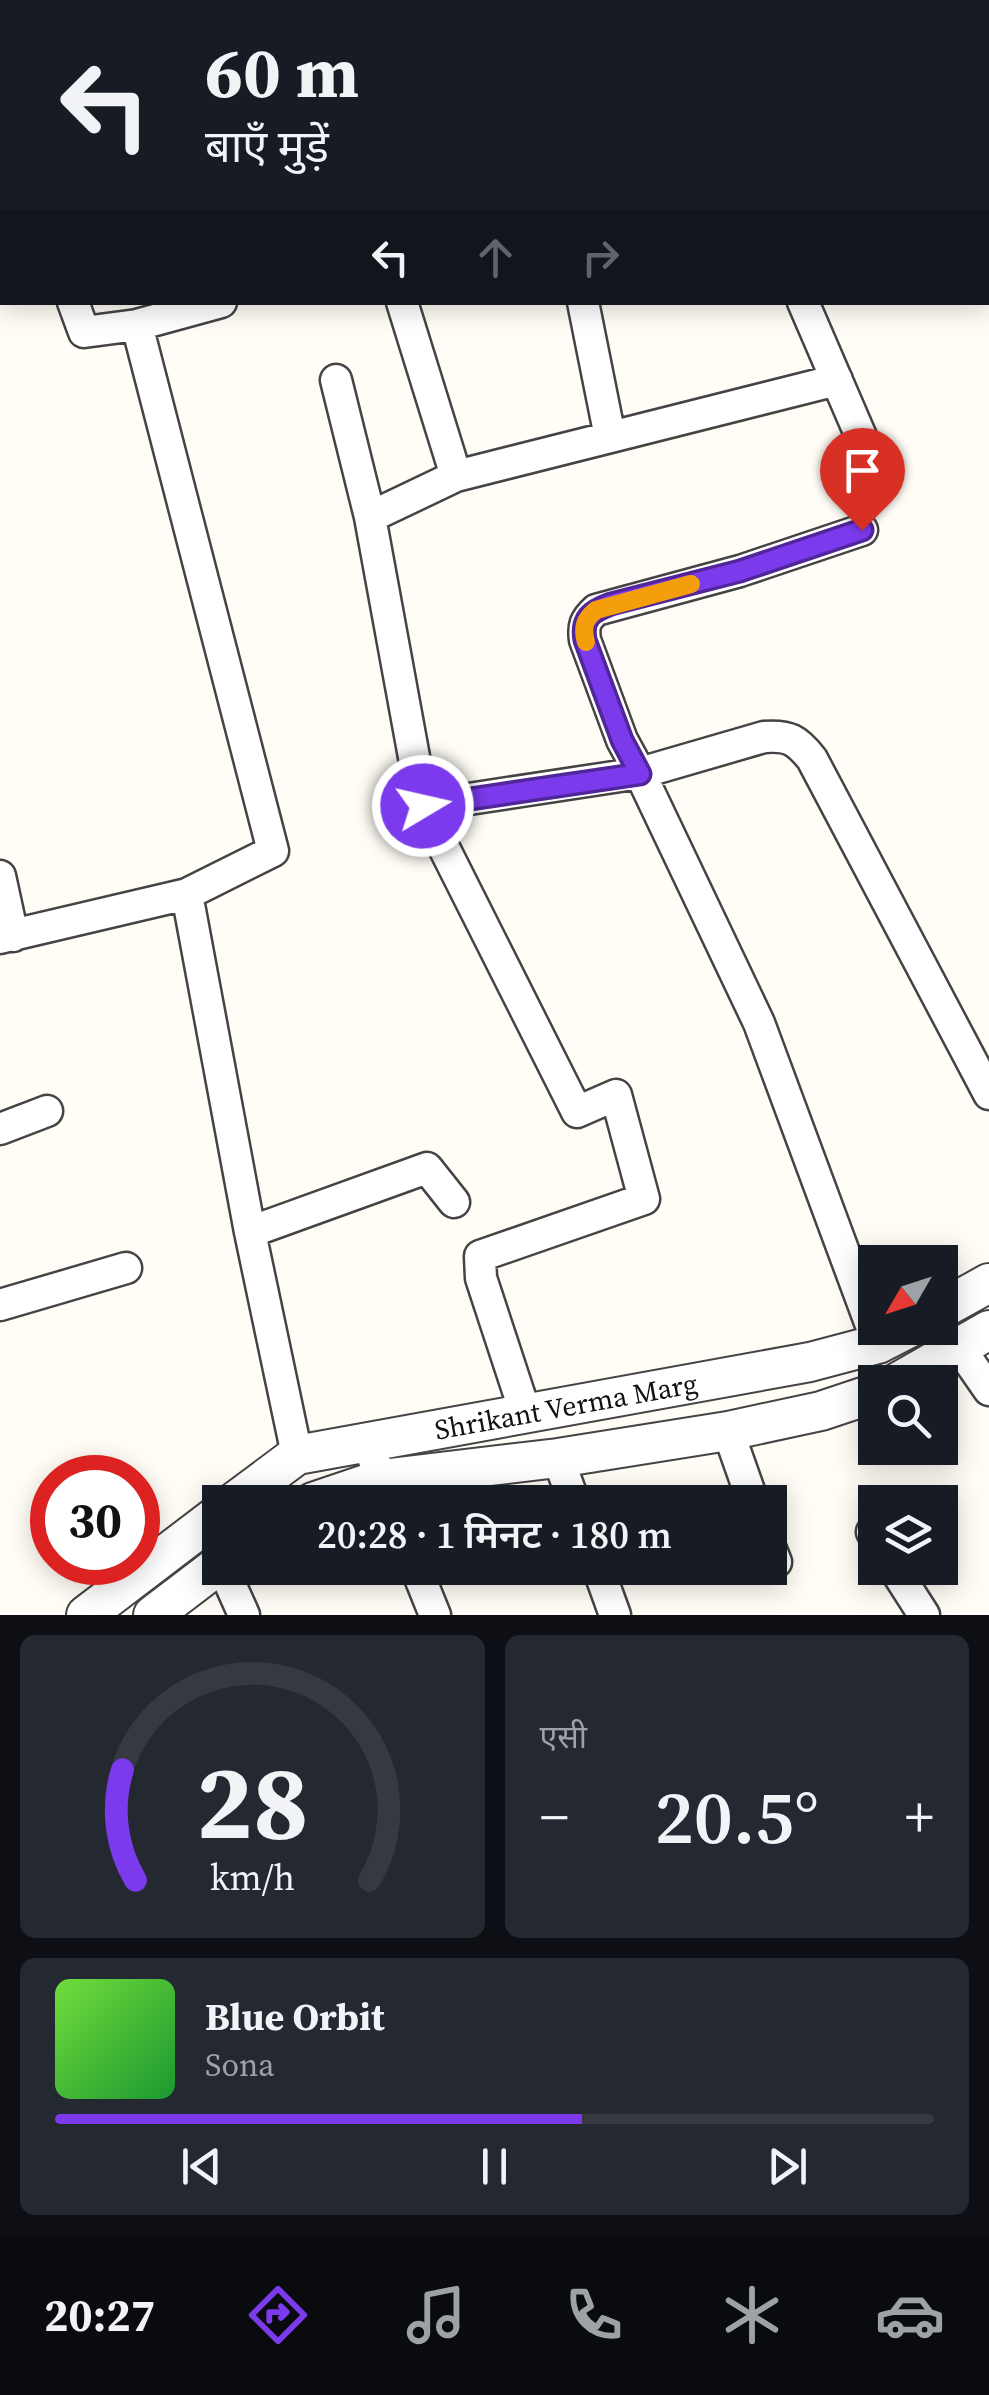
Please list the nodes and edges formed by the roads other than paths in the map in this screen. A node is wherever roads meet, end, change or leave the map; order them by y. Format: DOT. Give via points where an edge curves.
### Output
graph roads {
  1 [pos="74,305"];
  2 [pos="210,305"];
  3 [pos="403,305"];
  4 [pos="585,305"];
  5 [pos="804,305"];
  6 [pos="137,326"];
  7 [pos="336,380"];
  8 [pos="836,380"];
  9 [pos="610,437"];
  10 [pos="875,469"];
  11 [pos="456,476"];
  12 [pos="370,516"];
  13 [pos="862,530"];
  14 [pos="640,774"];
  15 [pos="423,806"];
  16 [pos="0,876"];
  17 [pos="187,894"];
  18 [pos="6,937"];
  19 [pos="989,1094"];
  20 [pos="46,1110"];
  21 [pos="0,1129"];
  22 [pos="454,1202"];
  23 [pos="250,1232"];
  24 [pos="858,1254"];
  25 [pos="126,1268"];
  26 [pos="989,1283"];
  27 [pos="958,1300"];
  28 [pos="0,1305"];
  29 [pos="974,1338"];
  30 [pos="864,1345"];
  31 [pos="927,1365"];
  32 [pos="989,1390"];
  33 [pos="858,1399"];
  34 [pos="525,1412"];
  35 [pos="728,1431"];
  36 [pos="368,1442"];
  37 [pos="297,1455"];
  38 [pos="558,1458"];
  39 [pos="257,1485"];
  40 [pos="384,1485"];
  41 [pos="417,1485"];
  42 [pos="568,1485"];
  43 [pos="747,1485"];
  44 [pos="202,1527"];
  45 [pos="202,1580"];
  46 [pos="231,1585"];
  47 [pos="423,1585"];
  48 [pos="604,1585"];
  49 [pos="905,1585"];
  50 [pos="86,1615"];
  51 [pos="153,1615"];
  52 [pos="244,1615"];
  53 [pos="435,1615"];
  54 [pos="615,1615"];
  55 [pos="924,1615"];
  1 -- 6 [label="street" via="84,332"];
  2 -- 6 [label="street"];
  3 -- 11 [label="street"];
  4 -- 9 [label="street"];
  5 -- 8 [label="street"];
  6 -- 17 [label="street" via="272,850"];
  7 -- 12 [label="street"];
  8 -- 9 [label="street"];
  8 -- 10 [label="street"];
  9 -- 11 [label="street"];
  11 -- 12 [label="street"];
  12 -- 15 [label="street"];
  13 -- 14 [label="street" via="611,604 586,618 585,640"];
  14 -- 15 [label="street"];
  14 -- 19 [label="street" via="764,737 798,740"];
  14 -- 24 [label="street" via="759,1022"];
  15 -- 34 [label="street" via="577,1112 616,1095 644,1199 480,1256 481,1278"];
  16 -- 18 [label="street"];
  17 -- 18 [label="street"];
  17 -- 23 [label="street"];
  20 -- 21 [label="street"];
  22 -- 23 [label="street" via="427,1168"];
  23 -- 37 [label="street"];
  25 -- 28 [label="street"];
  26 -- 27 [label="street"];
  29 -- 31 [label="street"];
  29 -- 32 [label="street"];
  30 -- 34 [label="street, Shrikant Verma Marg" via="810,1362"];
  33 -- 35 [label="street, Shrikant Verma Marg"];
  34 -- 36 [label="street, Shrikant Verma Marg"];
  35 -- 38 [label="street, Shrikant Verma Marg"];
  35 -- 43 [label="street"];
  36 -- 37 [label="street, Shrikant Verma Marg"];
  36 -- 40 [label="street"];
  37 -- 39 [label="street, Shrikant Verma Marg"];
  38 -- 41 [label="street, Shrikant Verma Marg"];
  38 -- 42 [label="street"];
  44 -- 50 [label="street"];
  45 -- 51 [label="street"];
  46 -- 52 [label="street"];
  47 -- 53 [label="street"];
  48 -- 54 [label="street"];
  49 -- 55 [label="street"];
}
